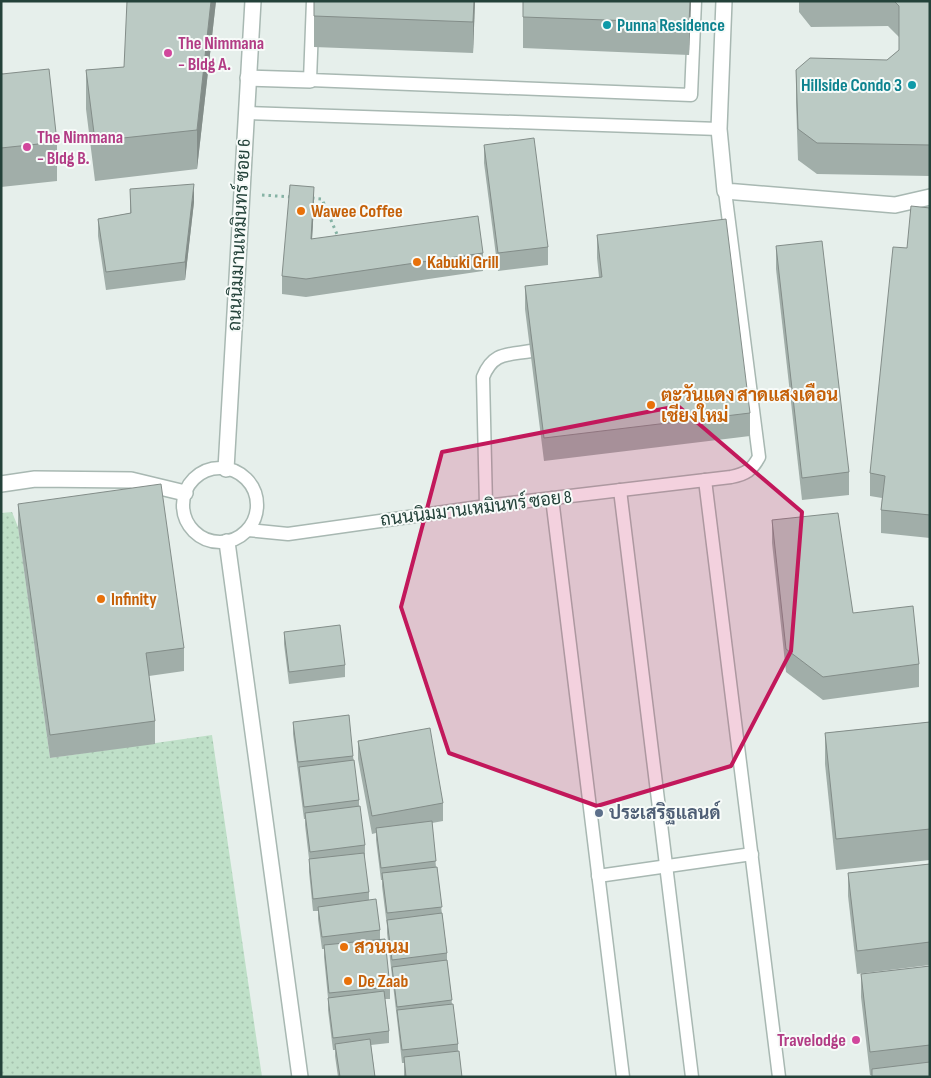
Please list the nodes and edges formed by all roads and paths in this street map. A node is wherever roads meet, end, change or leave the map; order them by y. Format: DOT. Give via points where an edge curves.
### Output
graph roads {
  1 [pos="253,1"];
  2 [pos="313,1"];
  3 [pos="695,1"];
  4 [pos="724,1"];
  5 [pos="248,78"];
  6 [pos="310,80"];
  7 [pos="246,113"];
  8 [pos="719,128"];
  9 [pos="725,191"];
  10 [pos="242,194"];
  11 [pos="296,197"];
  12 [pos="930,197"];
  13 [pos="304,198"];
  14 [pos="340,242"];
  15 [pos="531,351"];
  16 [pos="226,469"];
  17 [pos="705,480"];
  18 [pos="1,484"];
  19 [pos="620,490"];
  20 [pos="185,493"];
  21 [pos="552,498"];
  22 [pos="486,506"];
  23 [pos="248,530"];
  24 [pos="227,542"];
  25 [pos="752,854"];
  26 [pos="666,866"];
  27 [pos="598,876"];
  28 [pos="300,1077"];
  29 [pos="623,1077"];
  30 [pos="692,1077"];
  31 [pos="779,1077"];
  1 -- 5 [label="street, ถนนนิมมานเหมินทร์ ซอย 6"];
  2 -- 6 [label="lane"];
  3 -- 6 [label="lane" via="692,95"];
  4 -- 8 [label="street"];
  5 -- 6 [label="street"];
  5 -- 7 [label="street, ถนนนิมมานเหมินทร์ ซอย 6"];
  7 -- 8 [label="lane"];
  7 -- 10 [label="street, ถนนนิมมานเหมินทร์ ซอย 6"];
  8 -- 9 [label="street"];
  9 -- 12 [label="street" via="895,205"];
  9 -- 17 [label="lane, ถนนนิมมานเหมินทร์ ซอย 8" via="759,457 753,469 745,474"];
  10 -- 11 [label="path"];
  10 -- 16 [label="street, ถนนนิมมานเหมินทร์ ซอย 6"];
  13 -- 14 [label="path" via="322,198"];
  15 -- 22 [label="lane" via="495,358 483,377"];
  16 -- 20 [label="lane" via="206,471 197,476"];
  16 -- 23 [label="lane" via="237,472 253,488 257,510"];
  17 -- 19 [label="lane, ถนนนิมมานเหมินทร์ ซอย 8"];
  17 -- 25 [label="lane"];
  18 -- 20 [label="street" via="35,479 131,480"];
  19 -- 21 [label="lane, ถนนนิมมานเหมินทร์ ซอย 8"];
  19 -- 26 [label="lane"];
  20 -- 24 [label="lane" via="185,515 189,525 206,539"];
  21 -- 22 [label="lane, ถนนนิมมานเหมินทร์ ซอย 8"];
  21 -- 27 [label="lane"];
  22 -- 23 [label="lane, ถนนนิมมานเหมินทร์ ซอย 8" via="288,534"];
  23 -- 24 [label="lane"];
  24 -- 28 [label="street"];
  25 -- 26 [label="lane"];
  25 -- 31 [label="lane"];
  26 -- 27 [label="lane"];
  26 -- 30 [label="lane"];
  27 -- 29 [label="lane"];
}
